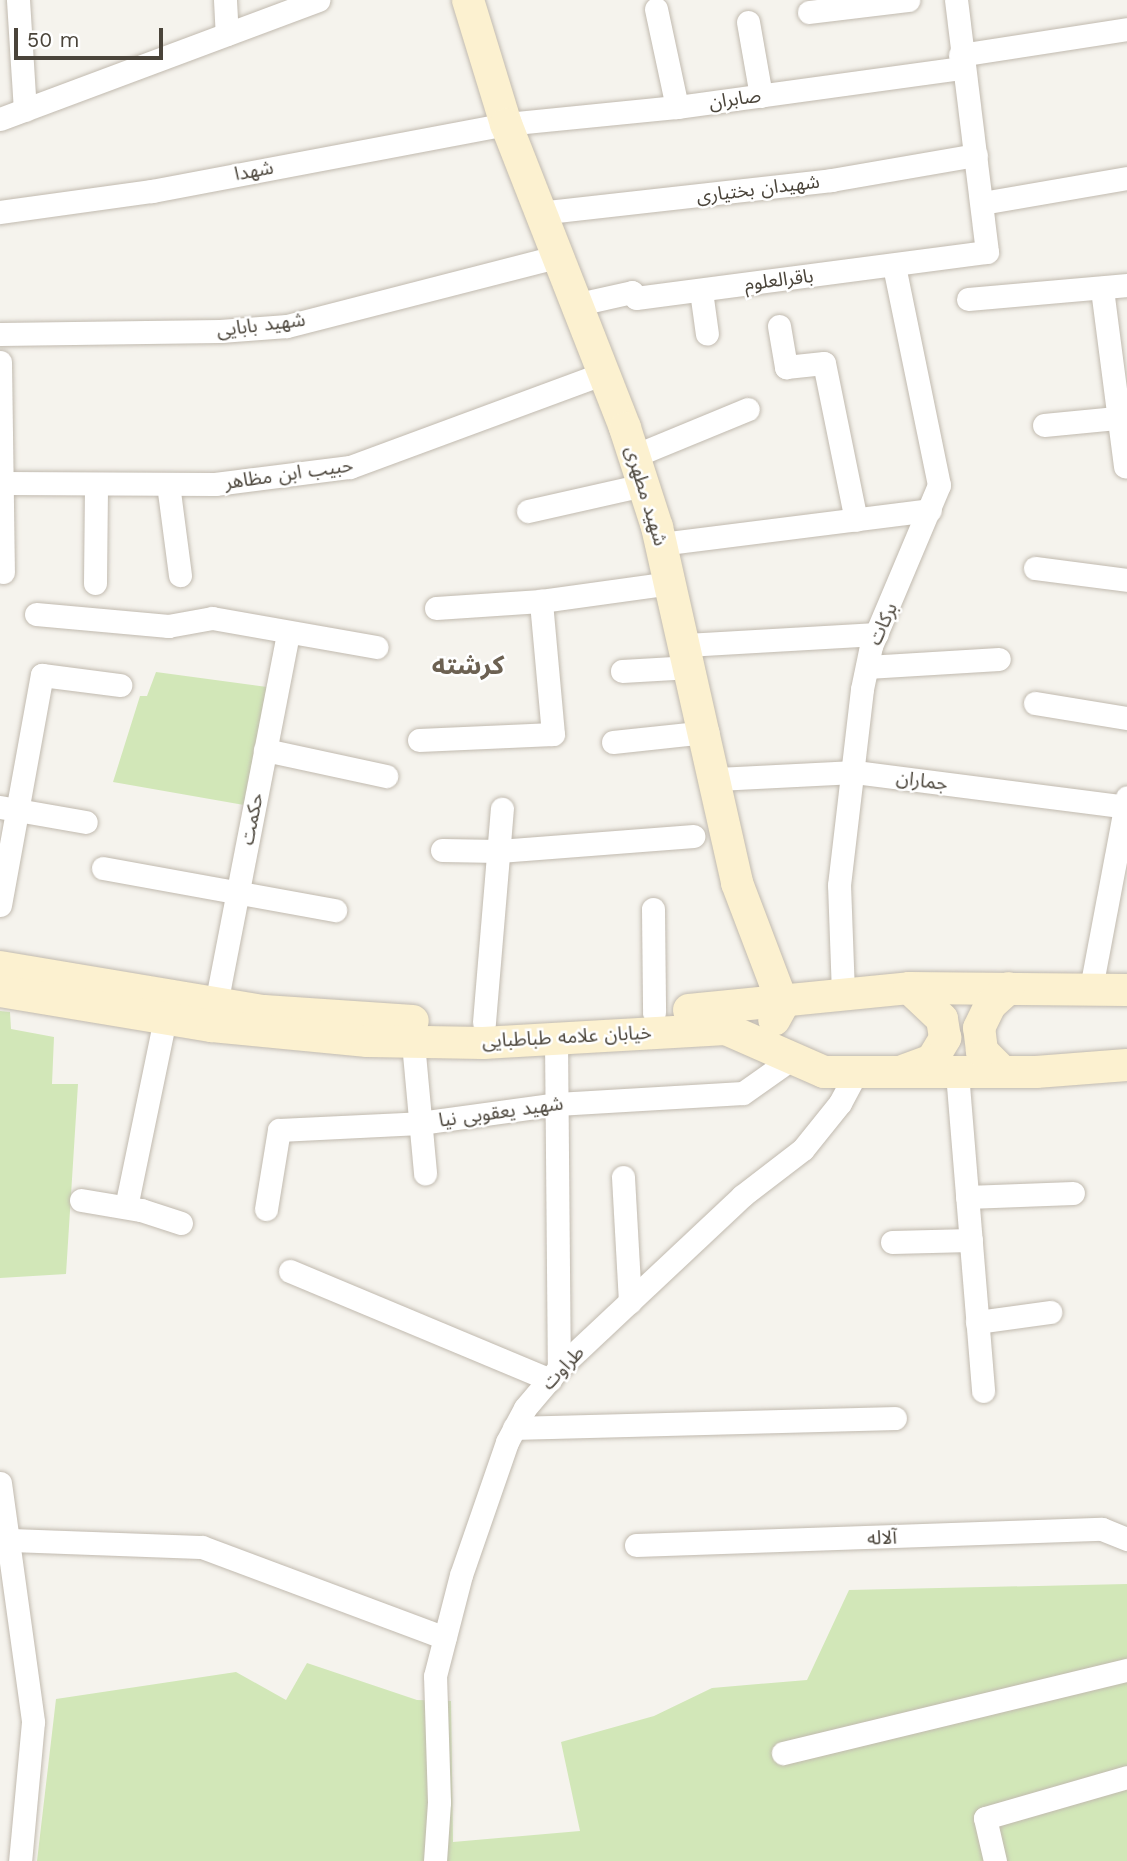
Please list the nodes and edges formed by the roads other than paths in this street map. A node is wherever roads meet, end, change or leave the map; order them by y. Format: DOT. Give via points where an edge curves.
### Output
graph roads {
  1 [pos="18,0"];
  2 [pos="225,0"];
  3 [pos="319,0"];
  4 [pos="468,0"];
  5 [pos="908,0"];
  6 [pos="956,0"];
  7 [pos="286,7"];
  8 [pos="656,9"];
  9 [pos="809,12"];
  10 [pos="748,22"];
  11 [pos="1127,29"];
  12 [pos="227,34"];
  13 [pos="961,61"];
  14 [pos="761,96"];
  15 [pos="677,107"];
  16 [pos="26,110"];
  17 [pos="0,119"];
  18 [pos="506,124"];
  19 [pos="976,155"];
  20 [pos="1127,178"];
  21 [pos="982,203"];
  22 [pos="0,212"];
  23 [pos="539,213"];
  24 [pos="556,257"];
  25 [pos="894,266"];
  26 [pos="1127,285"];
  27 [pos="1102,289"];
  28 [pos="701,291"];
  29 [pos="968,299"];
  30 [pos="574,305"];
  31 [pos="779,326"];
  32 [pos="0,334"];
  33 [pos="706,334"];
  34 [pos="0,362"];
  35 [pos="602,374"];
  36 [pos="748,409"];
  37 [pos="1123,417"];
  38 [pos="1044,425"];
  39 [pos="1125,467"];
  40 [pos="639,470"];
  41 [pos="2,483"];
  42 [pos="96,484"];
  43 [pos="168,484"];
  44 [pos="930,510"];
  45 [pos="528,511"];
  46 [pos="856,520"];
  47 [pos="662,544"];
  48 [pos="1035,568"];
  49 [pos="4,572"];
  50 [pos="180,575"];
  51 [pos="1127,580"];
  52 [pos="95,583"];
  53 [pos="671,583"];
  54 [pos="541,601"];
  55 [pos="436,608"];
  56 [pos="36,614"];
  57 [pos="877,634"];
  58 [pos="288,635"];
  59 [pos="376,647"];
  60 [pos="688,656"];
  61 [pos="999,659"];
  62 [pos="867,667"];
  63 [pos="622,671"];
  64 [pos="120,685"];
  65 [pos="1035,703"];
  66 [pos="1127,718"];
  67 [pos="707,732"];
  68 [pos="419,740"];
  69 [pos="613,742"];
  70 [pos="265,750"];
  71 [pos="855,772"];
  72 [pos="386,776"];
  73 [pos="717,779"];
  74 [pos="1126,803"];
  75 [pos="10,808"];
  76 [pos="502,810"];
  77 [pos="86,822"];
  78 [pos="693,836"];
  79 [pos="442,850"];
  80 [pos="499,851"];
  81 [pos="103,868"];
  82 [pos="238,893"];
  83 [pos="0,905"];
  84 [pos="653,909"];
  85 [pos="335,910"];
  86 [pos="0,967"];
  87 [pos="909,988"];
  88 [pos="1009,988"];
  89 [pos="1091,988"];
  90 [pos="1127,990"];
  91 [pos="0,991"];
  92 [pos="843,993"];
  93 [pos="783,1004"];
  94 [pos="166,1008"];
  95 [pos="654,1012"];
  96 [pos="214,1015"];
  97 [pos="556,1029"];
  98 [pos="413,1032"];
  99 [pos="483,1032"];
  100 [pos="792,1059"];
  101 [pos="1127,1065"];
  102 [pos="1003,1072"];
  103 [pos="856,1073"];
  104 [pos="957,1073"];
  105 [pos="894,1074"];
  106 [pos="557,1104"];
  107 [pos="420,1123"];
  108 [pos="425,1174"];
  109 [pos="623,1177"];
  110 [pos="1073,1193"];
  111 [pos="967,1197"];
  112 [pos="81,1200"];
  113 [pos="126,1207"];
  114 [pos="266,1209"];
  115 [pos="181,1223"];
  116 [pos="971,1240"];
  117 [pos="892,1242"];
  118 [pos="289,1270"];
  119 [pos="630,1302"];
  120 [pos="1050,1312"];
  121 [pos="977,1321"];
  122 [pos="554,1374"];
  123 [pos="983,1391"];
  124 [pos="895,1419"];
  125 [pos="514,1428"];
  126 [pos="0,1483"];
  127 [pos="1127,1539"];
  128 [pos="9,1540"];
  129 [pos="636,1545"];
  130 [pos="445,1638"];
  131 [pos="1127,1670"];
  132 [pos="783,1753"];
  133 [pos="1127,1777"];
  134 [pos="20,1861"];
  135 [pos="435,1861"];
  136 [pos="995,1861"];
  1 -- 16 [label="street"];
  2 -- 12 [label="street"];
  3 -- 7 [label="street"];
  4 -- 18 [label="street, شهید مطهری"];
  5 -- 9 [label="street"];
  6 -- 13 [label="street"];
  7 -- 12 [label="street"];
  8 -- 15 [label="street"];
  10 -- 14 [label="street"];
  11 -- 13 [label="street, صابران"];
  12 -- 16 [label="street"];
  13 -- 14 [label="street, صابران"];
  13 -- 19 [label="street"];
  14 -- 15 [label="street, صابران"];
  15 -- 18 [label="street, صابران"];
  16 -- 17 [label="street"];
  18 -- 22 [label="street, شهدا" via="152,191"];
  18 -- 23 [label="street, شهید مطهری"];
  19 -- 21 [label="street"];
  19 -- 23 [label="street, شهیدان بختیاری" via="818,182"];
  20 -- 21 [label="street"];
  21 -- 25 [label="street, باقرالعلوم" via="987,252"];
  23 -- 24 [label="street, شهید مطهری"];
  24 -- 30 [label="street, شهید مطهری"];
  24 -- 32 [label="street, شهید بابایی" via="287,326"];
  25 -- 28 [label="street, باقرالعلوم"];
  25 -- 44 [label="street, برکات" via="939,485"];
  26 -- 27 [label="street"];
  27 -- 29 [label="street"];
  27 -- 37 [label="street"];
  28 -- 30 [label="street, باقرالعلوم" via="636,298 632,292"];
  28 -- 33 [label="street"];
  30 -- 35 [label="street, شهید مطهری"];
  31 -- 46 [label="street" via="786,367 824,363"];
  34 -- 41 [label="street"];
  35 -- 40 [label="street, شهید مطهری"];
  35 -- 43 [label="street, حبیب ابن مظاهر" via="350,467 215,484"];
  36 -- 40 [label="street"];
  37 -- 38 [label="street"];
  37 -- 39 [label="street"];
  40 -- 45 [label="street"];
  40 -- 47 [label="street, شهید مطهری"];
  41 -- 42 [label="street, حبیب ابن مظاهر"];
  41 -- 49 [label="street"];
  42 -- 43 [label="street, حبیب ابن مظاهر"];
  42 -- 52 [label="street"];
  43 -- 50 [label="street"];
  44 -- 46 [label="street"];
  44 -- 57 [label="street, برکات"];
  46 -- 47 [label="street"];
  47 -- 53 [label="street, شهید مطهری"];
  48 -- 51 [label="street"];
  53 -- 54 [label="street"];
  53 -- 60 [label="street, شهید مطهری"];
  54 -- 55 [label="street"];
  54 -- 68 [label="street" via="553,734"];
  56 -- 58 [label="street" via="168,626 212,618"];
  57 -- 60 [label="street"];
  57 -- 62 [label="street, برکات"];
  58 -- 59 [label="street"];
  58 -- 70 [label="street, حکمت"];
  60 -- 63 [label="street"];
  60 -- 67 [label="street, شهید مطهری"];
  61 -- 62 [label="street"];
  62 -- 71 [label="street, برکات"];
  64 -- 75 [label="street" via="42,675"];
  65 -- 66 [label="street"];
  67 -- 69 [label="street"];
  67 -- 73 [label="street, شهید مطهری"];
  70 -- 72 [label="street"];
  70 -- 82 [label="street, حکمت"];
  71 -- 73 [label="street, جماران"];
  71 -- 74 [label="street, جماران"];
  71 -- 92 [label="street, برکات" via="839,885"];
  73 -- 93 [label="street, شهید مطهری" via="737,883"];
  74 -- 89 [label="street"];
  75 -- 77 [label="street"];
  75 -- 83 [label="street"];
  76 -- 80 [label="street"];
  78 -- 80 [label="street"];
  79 -- 80 [label="street"];
  80 -- 99 [label="street"];
  81 -- 82 [label="street"];
  82 -- 85 [label="street"];
  82 -- 96 [label="street, حکمت"];
  84 -- 95 [label="street"];
  86 -- 94 [label="street, خیابان علامه طباطبایی"];
  87 -- 88 [label="street, خیابان علامه طباطبایی"];
  87 -- 92 [label="street, خیابان علامه طباطبایی"];
  87 -- 105 [label="street" via="942,1019 945,1038 932,1060"];
  88 -- 89 [label="street, خیابان علامه طباطبایی"];
  88 -- 102 [label="street" via="990,1004 979,1028 982,1051"];
  89 -- 90 [label="street, خیابان علامه طباطبایی"];
  91 -- 94 [label="street, خیابان علامه طباطبایی"];
  92 -- 93 [label="street, خیابان علامه طباطبایی"];
  93 -- 95 [label="street, خیابان علامه طباطبایی"];
  93 -- 100 [label="street" via="772,1028 781,1052"];
  94 -- 96 [label="street, خیابان علامه طباطبایی"];
  94 -- 113 [label="street"];
  95 -- 97 [label="street, خیابان علامه طباطبایی"];
  96 -- 98 [label="street, خیابان علامه طباطبایی"];
  97 -- 99 [label="street, خیابان علامه طباطبایی"];
  97 -- 100 [label="street, خیابان علامه طباطبایی" via="712,1028 741,1035"];
  97 -- 106 [label="street"];
  98 -- 99 [label="street, خیابان علامه طباطبایی"];
  98 -- 107 [label="street"];
  100 -- 103 [label="street, خیابان علامه طباطبایی" via="824,1072"];
  100 -- 106 [label="street, شهید یعقوبی نیا" via="743,1093"];
  101 -- 102 [label="street, خیابان علامه طباطبایی"];
  102 -- 104 [label="street, خیابان علامه طباطبایی"];
  103 -- 105 [label="street, خیابان علامه طباطبایی"];
  103 -- 119 [label="street, طراوت" via="840,1103 803,1149 743,1196"];
  104 -- 105 [label="street, خیابان علامه طباطبایی"];
  104 -- 111 [label="street"];
  106 -- 107 [label="street, شهید یعقوبی نیا"];
  106 -- 122 [label="street"];
  107 -- 108 [label="street"];
  107 -- 114 [label="street, شهید یعقوبی نیا" via="278,1130"];
  109 -- 119 [label="street"];
  110 -- 111 [label="street"];
  111 -- 116 [label="street"];
  112 -- 113 [label="street"];
  113 -- 115 [label="street"];
  116 -- 117 [label="street"];
  116 -- 121 [label="street"];
  118 -- 122 [label="street"];
  119 -- 122 [label="street, طراوت"];
  120 -- 121 [label="street"];
  121 -- 123 [label="street"];
  122 -- 125 [label="street, طراوت"];
  124 -- 125 [label="street"];
  125 -- 130 [label="street, طراوت" via="461,1575"];
  126 -- 128 [label="street"];
  127 -- 129 [label="street, آلاله" via="1102,1529"];
  128 -- 130 [label="street" via="202,1547"];
  128 -- 134 [label="street" via="33,1723"];
  130 -- 135 [label="street, طراوت" via="435,1676"];
  131 -- 132 [label="street"];
  133 -- 136 [label="street" via="985,1818"];
}
